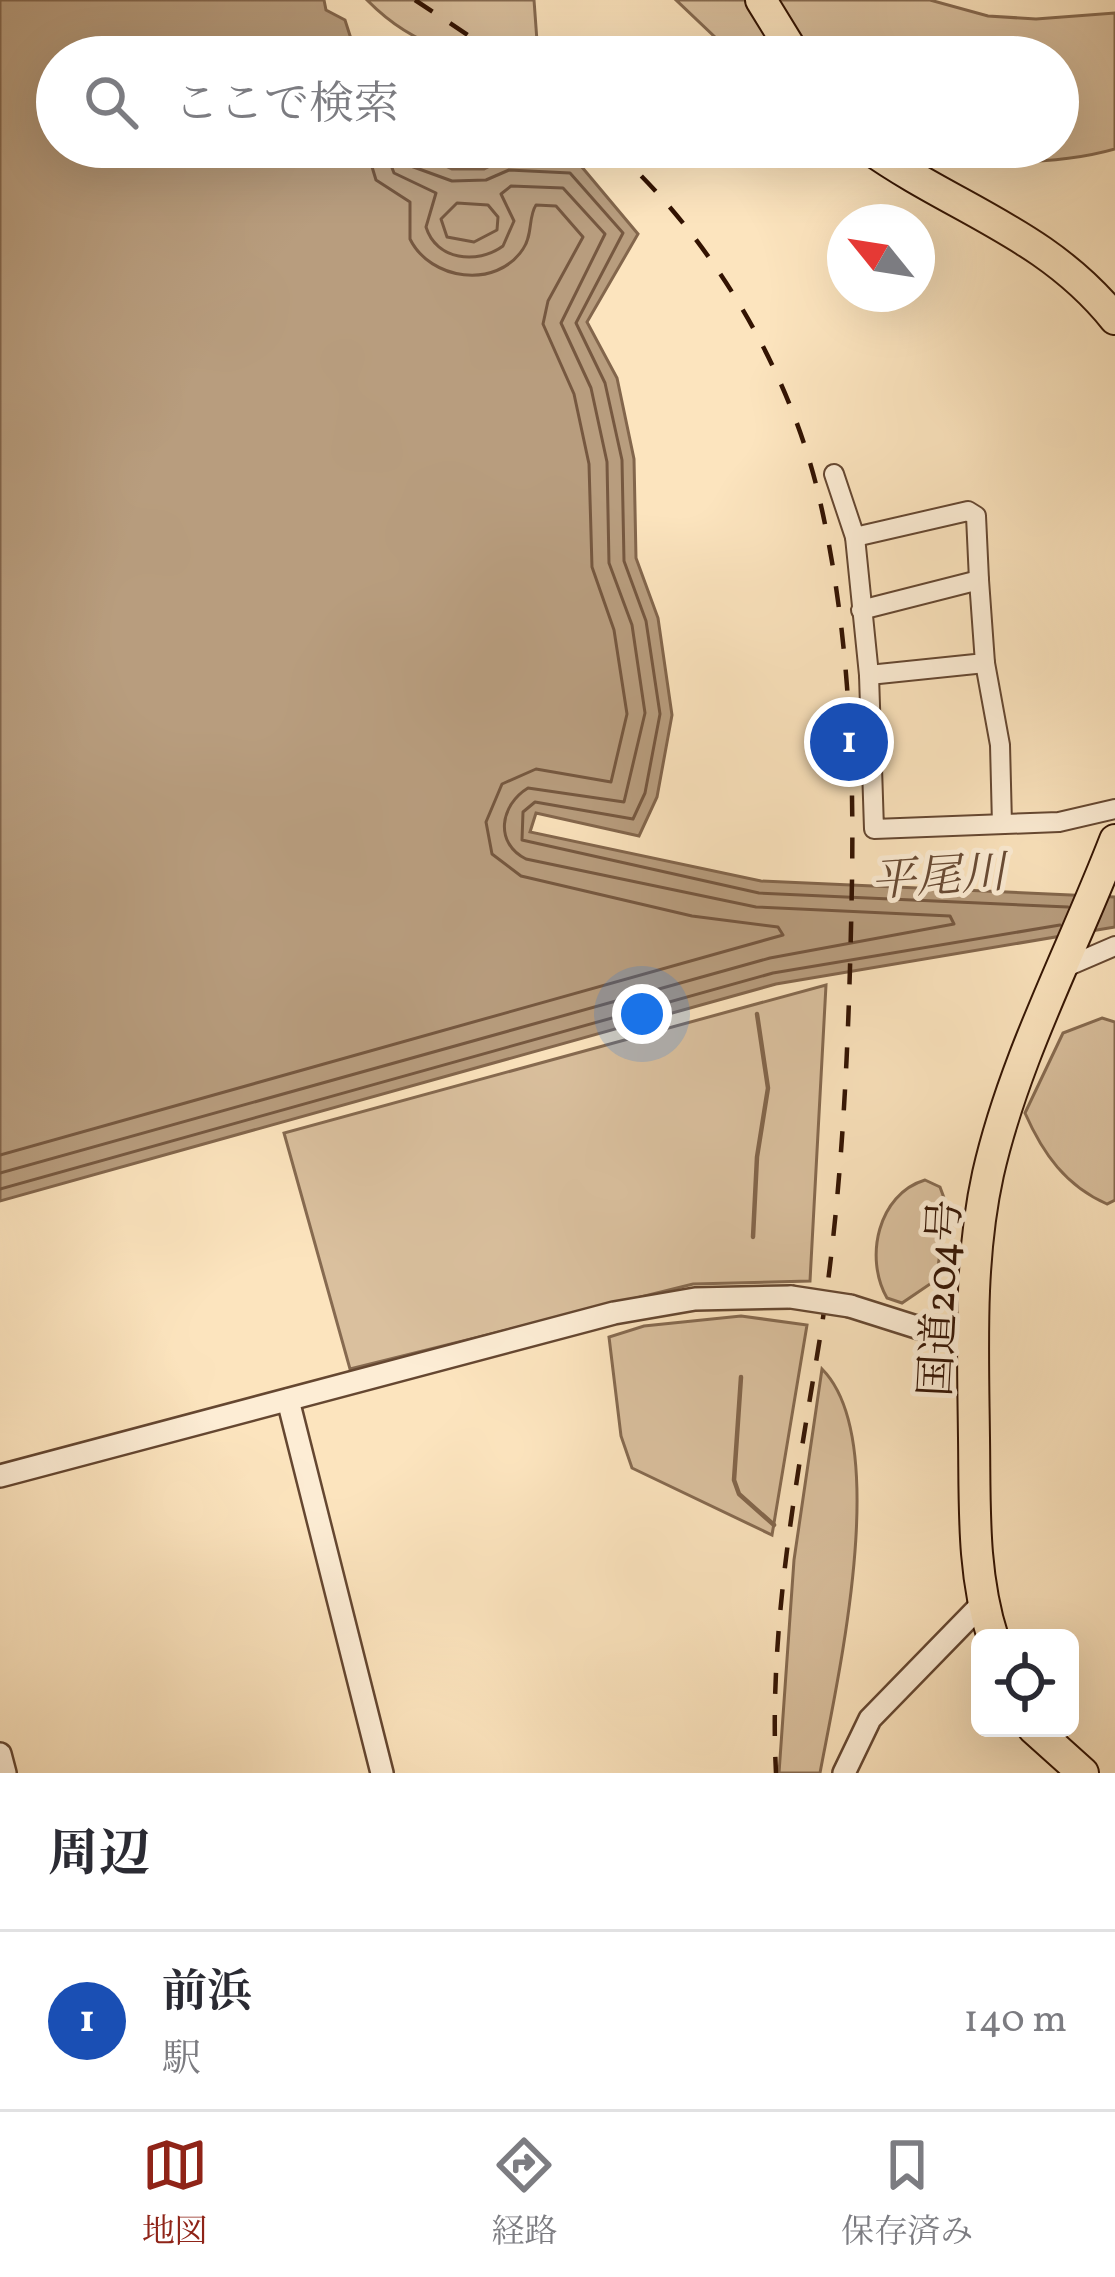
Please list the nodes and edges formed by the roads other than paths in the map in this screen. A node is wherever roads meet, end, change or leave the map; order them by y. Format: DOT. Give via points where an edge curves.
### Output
graph roads {
  1 [pos="761,0"];
  2 [pos="783,36"];
  3 [pos="903,168"];
  4 [pos="1115,319"];
  5 [pos="834,474"];
  6 [pos="855,537"];
  7 [pos="979,580"];
  8 [pos="861,610"];
  9 [pos="986,663"];
  10 [pos="868,675"];
  11 [pos="1115,809"];
  12 [pos="1002,824"];
  13 [pos="1115,840"];
  14 [pos="1115,946"];
  15 [pos="1067,960"];
  16 [pos="973,1345"];
  17 [pos="288,1400"];
  18 [pos="0,1476"];
  19 [pos="982,1604"];
  20 [pos="990,1629"];
  21 [pos="1043,1737"];
  22 [pos="0,1754"];
  23 [pos="5,1773"];
  24 [pos="382,1773"];
  25 [pos="844,1773"];
  26 [pos="1083,1773"];
  1 -- 2 [label="highway"];
  3 -- 4 [label="highway" via="1050,253"];
  5 -- 6 [label="street"];
  6 -- 7 [label="street" via="968,512 976,516"];
  6 -- 8 [label="street"];
  7 -- 8 [label="street"];
  7 -- 9 [label="street"];
  8 -- 10 [label="street"];
  9 -- 10 [label="street"];
  9 -- 12 [label="street"];
  10 -- 12 [label="street" via="874,829"];
  11 -- 12 [label="street"];
  13 -- 15 [label="highway, 国道204号"];
  14 -- 15 [label="street"];
  15 -- 16 [label="highway, 国道204号" via="988,1172"];
  16 -- 17 [label="street, bridge" via="850,1306 791,1297 695,1299"];
  16 -- 19 [label="highway, 国道204号"];
  17 -- 18 [label="street"];
  17 -- 24 [label="street"];
  19 -- 20 [label="highway, 国道204号"];
  19 -- 25 [label="street" via="870,1719"];
  21 -- 26 [label="highway"];
  22 -- 23 [label="street"];
}
